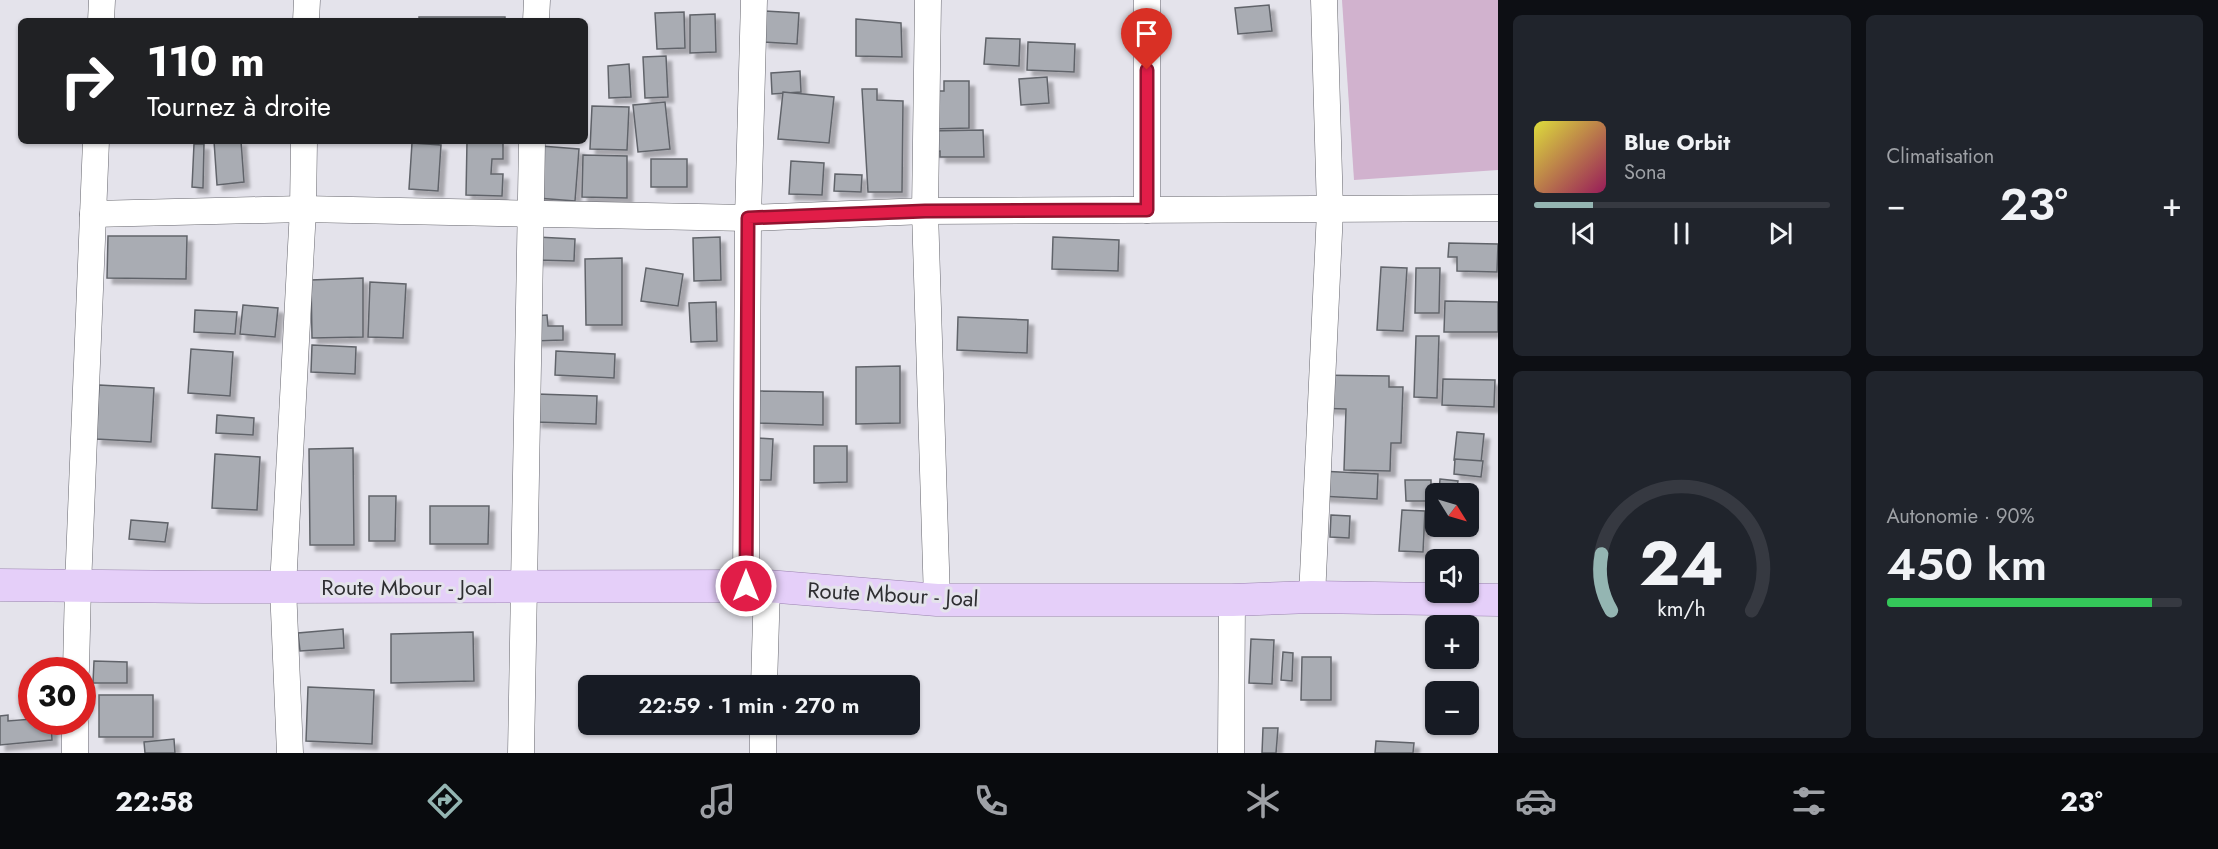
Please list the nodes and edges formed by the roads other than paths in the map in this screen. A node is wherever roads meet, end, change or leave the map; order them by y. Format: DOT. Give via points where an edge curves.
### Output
graph roads {
  1 [pos="102,0"];
  2 [pos="307,0"];
  3 [pos="537,0"];
  4 [pos="754,0"];
  5 [pos="928,0"];
  6 [pos="1147,0"];
  7 [pos="1324,0"];
  8 [pos="101,18"];
  9 [pos="306,18"];
  10 [pos="537,18"];
  11 [pos="96,144"];
  12 [pos="304,144"];
  13 [pos="532,144"];
  14 [pos="1498,208"];
  15 [pos="303,209"];
  16 [pos="1147,210"];
  17 [pos="925,211"];
  18 [pos="1330,211"];
  19 [pos="530,213"];
  20 [pos="93,214"];
  21 [pos="748,218"];
  22 [pos="0,585"];
  23 [pos="78,586"];
  24 [pos="524,586"];
  25 [pos="756,586"];
  26 [pos="284,587"];
  27 [pos="1312,597"];
  28 [pos="937,600"];
  29 [pos="1232,600"];
  30 [pos="1498,600"];
  31 [pos="76,657"];
  32 [pos="763,675"];
  33 [pos="75,735"];
  34 [pos="764,735"];
  35 [pos="75,753"];
  36 [pos="290,753"];
  37 [pos="521,753"];
  38 [pos="763,753"];
  39 [pos="1231,753"];
  1 -- 8 [label="street"];
  2 -- 9 [label="street"];
  3 -- 10 [label="street"];
  4 -- 21 [label="street"];
  5 -- 17 [label="street"];
  6 -- 16 [label="street"];
  7 -- 18 [label="street"];
  11 -- 20 [label="street"];
  12 -- 15 [label="street"];
  13 -- 19 [label="street"];
  14 -- 18 [label="street"];
  15 -- 19 [label="street"];
  15 -- 20 [label="street"];
  15 -- 26 [label="street"];
  16 -- 17 [label="street"];
  16 -- 18 [label="street"];
  17 -- 21 [label="street"];
  17 -- 28 [label="street"];
  18 -- 27 [label="street"];
  19 -- 21 [label="street"];
  19 -- 24 [label="street"];
  20 -- 23 [label="street"];
  21 -- 25 [label="street"];
  22 -- 23 [label="main road, Route Mbour - Joal"];
  23 -- 26 [label="main road, Route Mbour - Joal"];
  23 -- 31 [label="street"];
  24 -- 25 [label="main road, Route Mbour - Joal"];
  24 -- 26 [label="main road, Route Mbour - Joal"];
  24 -- 37 [label="street"];
  25 -- 28 [label="main road, Route Mbour - Joal"];
  25 -- 32 [label="street"];
  26 -- 36 [label="street"];
  27 -- 29 [label="main road, Route Mbour - Joal"];
  27 -- 30 [label="main road, Route Mbour - Joal"];
  28 -- 29 [label="main road, Route Mbour - Joal"];
  29 -- 39 [label="street"];
  33 -- 35 [label="street"];
  34 -- 38 [label="street"];
}
